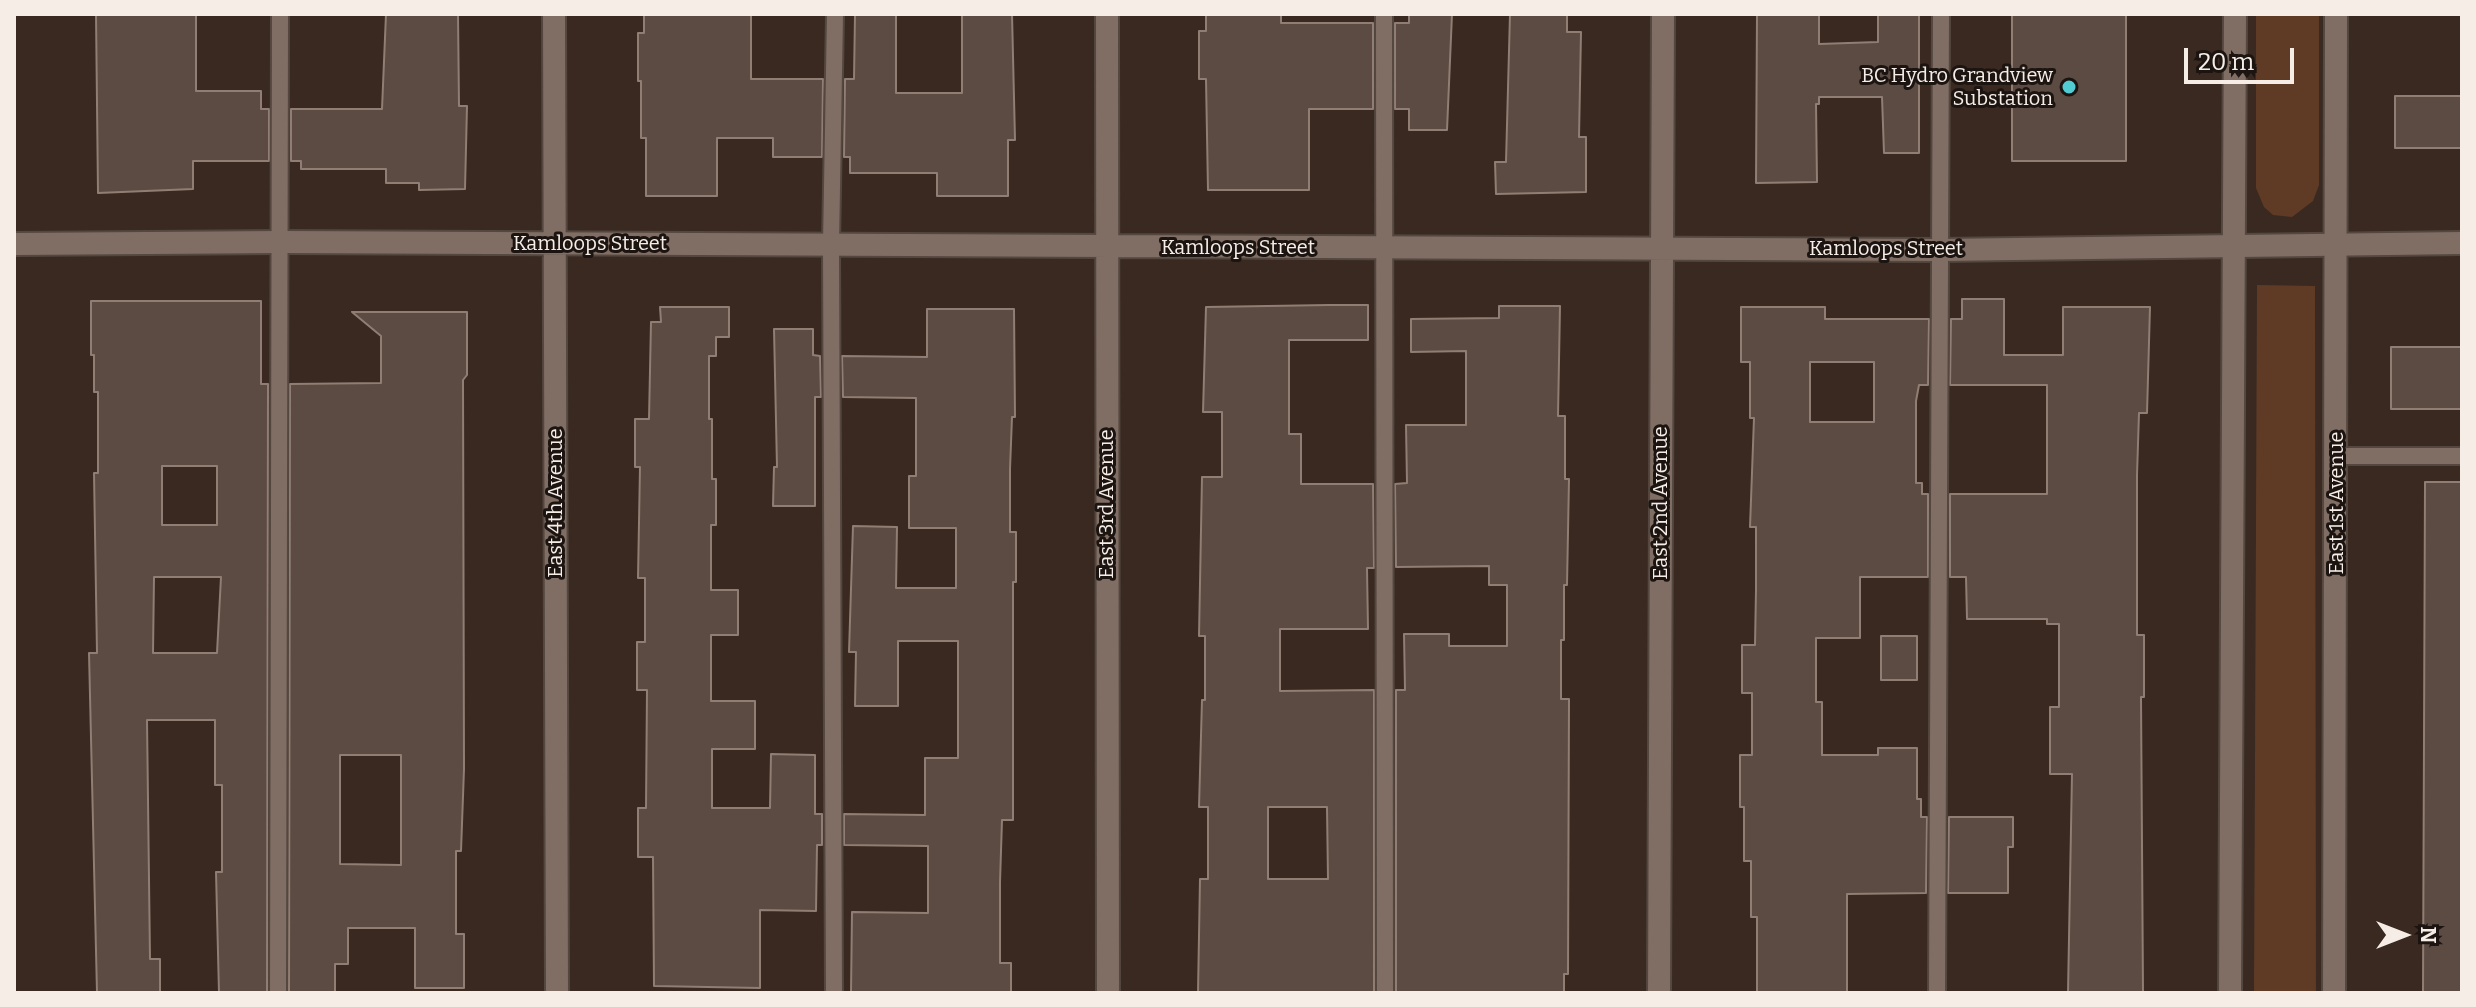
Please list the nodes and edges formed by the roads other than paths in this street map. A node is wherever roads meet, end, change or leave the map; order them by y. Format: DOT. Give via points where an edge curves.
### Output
graph roads {
  1 [pos="280,14"];
  2 [pos="554,14"];
  3 [pos="835,14"];
  4 [pos="1107,14"];
  5 [pos="1384,14"];
  6 [pos="1663,14"];
  7 [pos="1941,14"];
  8 [pos="2235,14"];
  9 [pos="2336,14"];
  10 [pos="282,242"];
  11 [pos="2335,242"];
  12 [pos="2462,243"];
  13 [pos="14,244"];
  14 [pos="556,244"];
  15 [pos="2232,244"];
  16 [pos="831,245"];
  17 [pos="1107,247"];
  18 [pos="1382,249"];
  19 [pos="1661,249"];
  20 [pos="1941,250"];
  21 [pos="2338,456"];
  22 [pos="2462,456"];
  23 [pos="278,993"];
  24 [pos="557,993"];
  25 [pos="834,993"];
  26 [pos="1108,993"];
  27 [pos="1385,993"];
  28 [pos="1659,993"];
  29 [pos="1937,993"];
  30 [pos="2230,993"];
  31 [pos="2334,993"];
  1 -- 10 [label="lane"];
  2 -- 14 [label="street, East 4th Avenue"];
  3 -- 16 [label="lane"];
  4 -- 17 [label="street, East 3rd Avenue"];
  5 -- 18 [label="lane"];
  6 -- 19 [label="street, East 2nd Avenue"];
  7 -- 20 [label="lane"];
  8 -- 15 [label="street"];
  9 -- 11 [label="street, East 1st Avenue"];
  10 -- 13 [label="street, Kamloops Street"];
  10 -- 14 [label="street, Kamloops Street"];
  10 -- 23 [label="lane"];
  11 -- 12 [label="street, Kamloops Street"];
  11 -- 15 [label="street, Kamloops Street"];
  11 -- 21 [label="street, East 1st Avenue"];
  14 -- 16 [label="street, Kamloops Street"];
  14 -- 24 [label="street, East 4th Avenue"];
  15 -- 20 [label="street, Kamloops Street"];
  15 -- 30 [label="street"];
  16 -- 17 [label="street, Kamloops Street"];
  16 -- 25 [label="lane"];
  17 -- 18 [label="street, Kamloops Street"];
  17 -- 26 [label="street, East 3rd Avenue"];
  18 -- 19 [label="street, Kamloops Street"];
  18 -- 27 [label="lane"];
  19 -- 20 [label="street, Kamloops Street"];
  19 -- 28 [label="street, East 2nd Avenue"];
  20 -- 29 [label="lane"];
  21 -- 22 [label="lane"];
  21 -- 31 [label="street, East 1st Avenue"];
}
